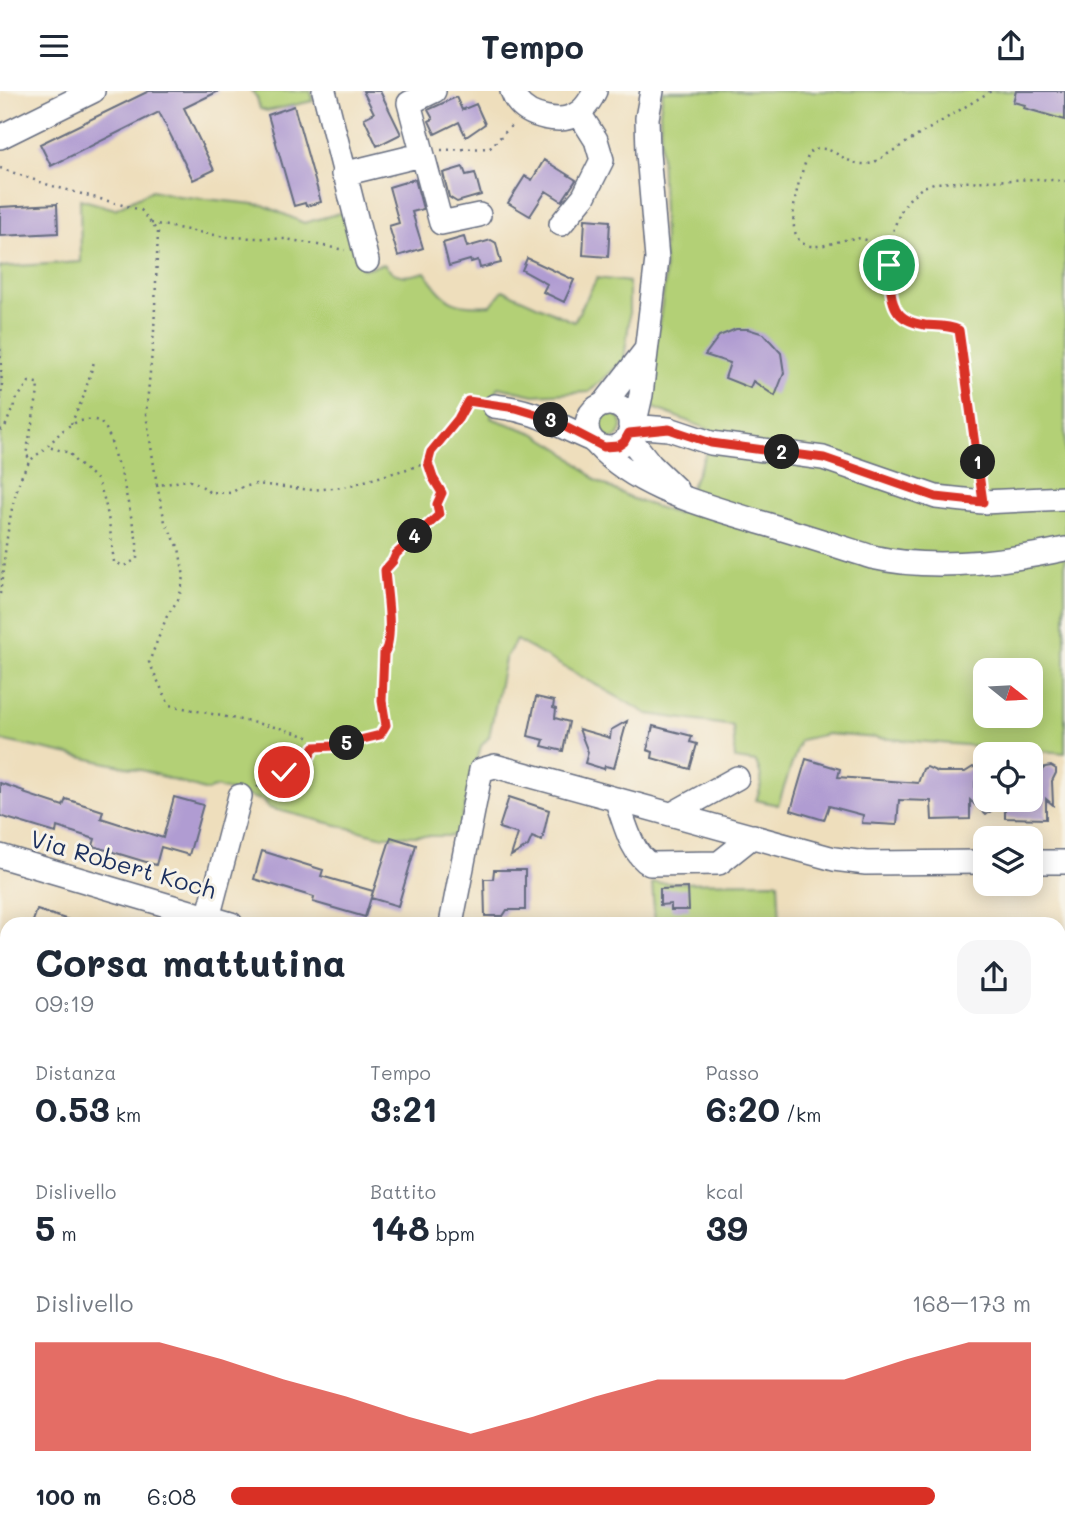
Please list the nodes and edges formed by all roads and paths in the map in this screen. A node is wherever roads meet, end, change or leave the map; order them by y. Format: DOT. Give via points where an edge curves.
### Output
graph roads {
  1 [pos="93,91"];
  2 [pos="324,91"];
  3 [pos="435,91"];
  4 [pos="512,91"];
  5 [pos="595,91"];
  6 [pos="652,91"];
  7 [pos="991,91"];
  8 [pos="527,110"];
  9 [pos="579,113"];
  10 [pos="0,137"];
  11 [pos="428,153"];
  12 [pos="0,168"];
  13 [pos="344,174"];
  14 [pos="1065,181"];
  15 [pos="479,215"];
  16 [pos="151,223"];
  17 [pos="561,224"];
  18 [pos="365,255"];
  19 [pos="887,258"];
  20 [pos="0,349"];
  21 [pos="645,351"];
  22 [pos="94,362"];
  23 [pos="0,403"];
  24 [pos="494,406"];
  25 [pos="598,408"];
  26 [pos="546,417"];
  27 [pos="69,426"];
  28 [pos="629,429"];
  29 [pos="0,430"];
  30 [pos="594,442"];
  31 [pos="48,447"];
  32 [pos="32,460"];
  33 [pos="428,463"];
  34 [pos="158,485"];
  35 [pos="1065,498"];
  36 [pos="685,499"];
  37 [pos="983,502"];
  38 [pos="1065,549"];
  39 [pos="0,594"];
  40 [pos="314,747"];
  41 [pos="737,778"];
  42 [pos="240,796"];
  43 [pos="616,799"];
  44 [pos="672,814"];
  45 [pos="753,836"];
  46 [pos="0,856"];
  47 [pos="973,862"];
  48 [pos="1043,862"];
  49 [pos="1065,862"];
  50 [pos="205,917"];
  51 [pos="208,917"];
  52 [pos="452,917"];
  1 -- 10 [label="street"];
  2 -- 13 [label="street"];
  3 -- 11 [label="street" via="409,103"];
  4 -- 8 [label="street"];
  5 -- 9 [label="street"];
  6 -- 21 [label="street" via="648,153 657,259"];
  7 -- 19 [label="path" via="873,163 855,164 826,148 810,152 792,214 796,234 812,247 851,238 869,241"];
  8 -- 9 [label="street" via="563,119"];
  8 -- 11 [label="path" via="490,148"];
  9 -- 17 [label="street" via="602,160 584,196"];
  11 -- 13 [label="street"];
  11 -- 15 [label="street" via="441,223"];
  12 -- 16 [label="path" via="141,210"];
  13 -- 18 [label="street"];
  14 -- 19 [label="path" via="921,187 902,209"];
  16 -- 18 [label="path" via="225,237 286,239"];
  16 -- 34 [label="path" via="158,232 146,414"];
  19 -- 37 [label="path" via="892,300 903,318 959,330"];
  20 -- 23 [label="path"];
  21 -- 25 [label="street"];
  21 -- 28 [label="street" via="639,404"];
  22 -- 27 [label="path"];
  24 -- 26 [label="street"];
  24 -- 33 [label="path" via="468,401"];
  25 -- 26 [label="street"];
  25 -- 28 [label="street" via="617,406 623,410"];
  25 -- 30 [label="street" via="587,426"];
  26 -- 30 [label="street"];
  27 -- 31 [label="path"];
  27 -- 31 [label="path" via="88,419 99,421 107,430 120,468 137,559 124,566 114,562 108,513 97,482 74,463 70,453"];
  28 -- 30 [label="street" via="618,446"];
  28 -- 36 [label="street" via="651,465"];
  28 -- 37 [label="street" via="669,429 711,443 824,458 936,497"];
  29 -- 32 [label="path" via="23,388 29,382 37,383 26,442 26,455"];
  30 -- 36 [label="street" via="638,478"];
  31 -- 32 [label="path"];
  32 -- 39 [label="path" via="22,475 14,505"];
  33 -- 34 [label="path" via="344,487 312,491 256,484 231,493 209,492 187,480"];
  33 -- 40 [label="path" via="442,493 439,515 385,570 389,629 382,701 386,725 380,735"];
  34 -- 40 [label="path" via="184,577 149,662 169,705 284,729 308,737"];
  35 -- 37 [label="street"];
  36 -- 38 [label="street" via="898,563 950,563"];
  40 -- 42 [label="path" via="309,758 297,766"];
  41 -- 44 [label="street"];
  42 -- 51 [label="street"];
  43 -- 44 [label="street"];
  43 -- 45 [label="street" via="637,851 650,864 719,863"];
  43 -- 52 [label="street" via="495,766 481,770"];
  44 -- 45 [label="street"];
  45 -- 47 [label="street" via="834,859 866,863"];
  46 -- 50 [label="street, Via Robert Koch"];
  48 -- 49 [label="street"];
}
